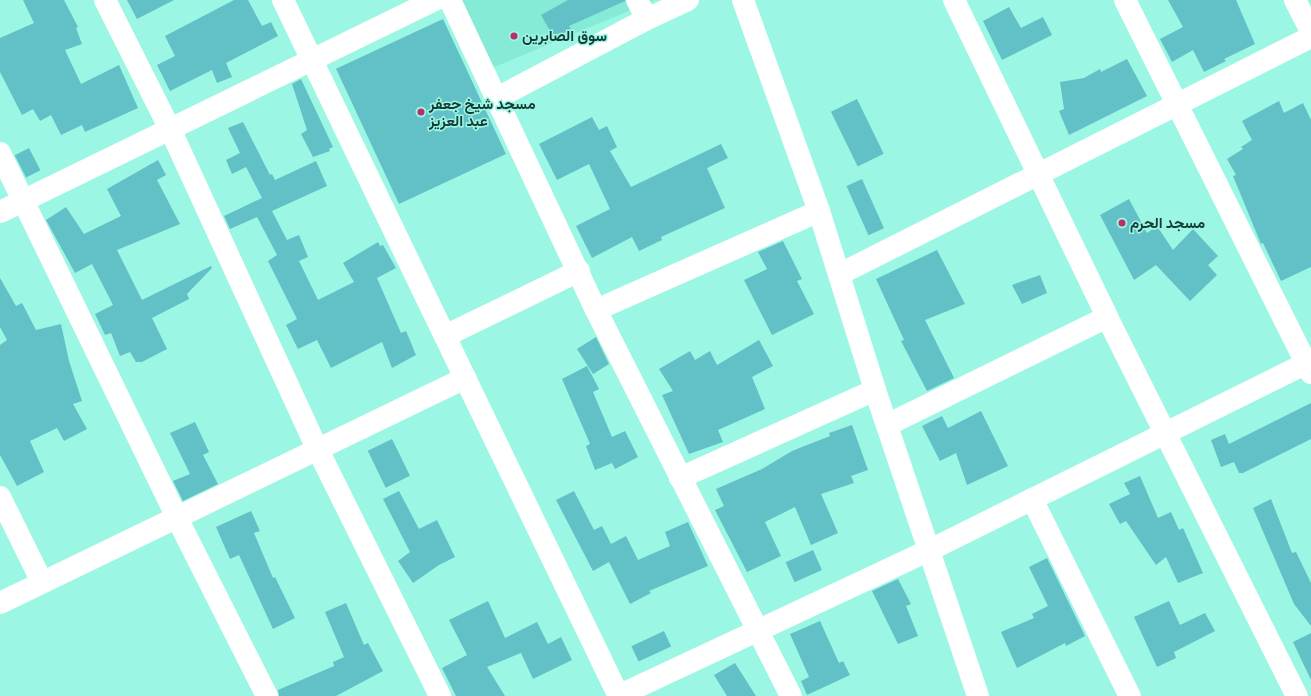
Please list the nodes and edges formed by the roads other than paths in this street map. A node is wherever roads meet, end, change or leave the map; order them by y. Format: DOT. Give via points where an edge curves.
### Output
graph roads {
  1 [pos="105,0"];
  2 [pos="283,0"];
  3 [pos="435,0"];
  4 [pos="450,0"];
  5 [pos="637,0"];
  6 [pos="688,0"];
  7 [pos="743,0"];
  8 [pos="954,0"];
  9 [pos="1125,0"];
  10 [pos="1295,0"];
  11 [pos="647,19"];
  12 [pos="1311,32"];
  13 [pos="1311,37"];
  14 [pos="312,60"];
  15 [pos="497,98"];
  16 [pos="1176,103"];
  17 [pos="171,131"];
  18 [pos="0,153"];
  19 [pos="1037,176"];
  20 [pos="23,201"];
  21 [pos="819,211"];
  22 [pos="0,212"];
  23 [pos="579,271"];
  24 [pos="840,274"];
  25 [pos="596,310"];
  26 [pos="1107,317"];
  27 [pos="445,336"];
  28 [pos="1309,366"];
  29 [pos="464,378"];
  30 [pos="875,390"];
  31 [pos="887,425"];
  32 [pos="1164,432"];
  33 [pos="317,448"];
  34 [pos="680,478"];
  35 [pos="0,496"];
  36 [pos="1032,499"];
  37 [pos="176,516"];
  38 [pos="930,550"];
  39 [pos="42,582"];
  40 [pos="0,603"];
  41 [pos="758,630"];
  42 [pos="267,696"];
  43 [pos="440,696"];
  44 [pos="619,696"];
  45 [pos="791,696"];
  46 [pos="978,696"];
  47 [pos="1130,696"];
  48 [pos="1297,696"];
  1 -- 17 [label="street"];
  2 -- 14 [label="street"];
  3 -- 14 [label="street"];
  4 -- 15 [label="street"];
  5 -- 11 [label="street"];
  6 -- 11 [label="street"];
  7 -- 21 [label="street"];
  8 -- 19 [label="street"];
  9 -- 16 [label="street"];
  10 -- 12 [label="street"];
  11 -- 15 [label="street"];
  13 -- 16 [label="street"];
  14 -- 17 [label="street"];
  14 -- 27 [label="street"];
  15 -- 23 [label="street"];
  16 -- 19 [label="street"];
  16 -- 28 [label="street"];
  17 -- 20 [label="street"];
  17 -- 33 [label="street"];
  18 -- 20 [label="street"];
  19 -- 24 [label="street"];
  19 -- 26 [label="street"];
  20 -- 22 [label="street"];
  20 -- 37 [label="street"];
  21 -- 24 [label="street"];
  21 -- 25 [label="street"];
  23 -- 25 [label="street"];
  23 -- 27 [label="street"];
  24 -- 30 [label="street"];
  25 -- 34 [label="street"];
  26 -- 31 [label="street"];
  26 -- 32 [label="street"];
  27 -- 29 [label="street"];
  28 -- 32 [label="street"];
  29 -- 33 [label="street"];
  29 -- 44 [label="street"];
  30 -- 31 [label="street"];
  30 -- 34 [label="street"];
  31 -- 38 [label="street"];
  32 -- 36 [label="street"];
  32 -- 48 [label="street"];
  33 -- 37 [label="street"];
  33 -- 43 [label="street"];
  34 -- 41 [label="street"];
  35 -- 39 [label="street"];
  36 -- 38 [label="street"];
  36 -- 47 [label="street"];
  37 -- 39 [label="street"];
  37 -- 42 [label="street"];
  38 -- 41 [label="street"];
  38 -- 46 [label="street"];
  39 -- 40 [label="street"];
  41 -- 44 [label="street"];
  41 -- 45 [label="street"];
}
